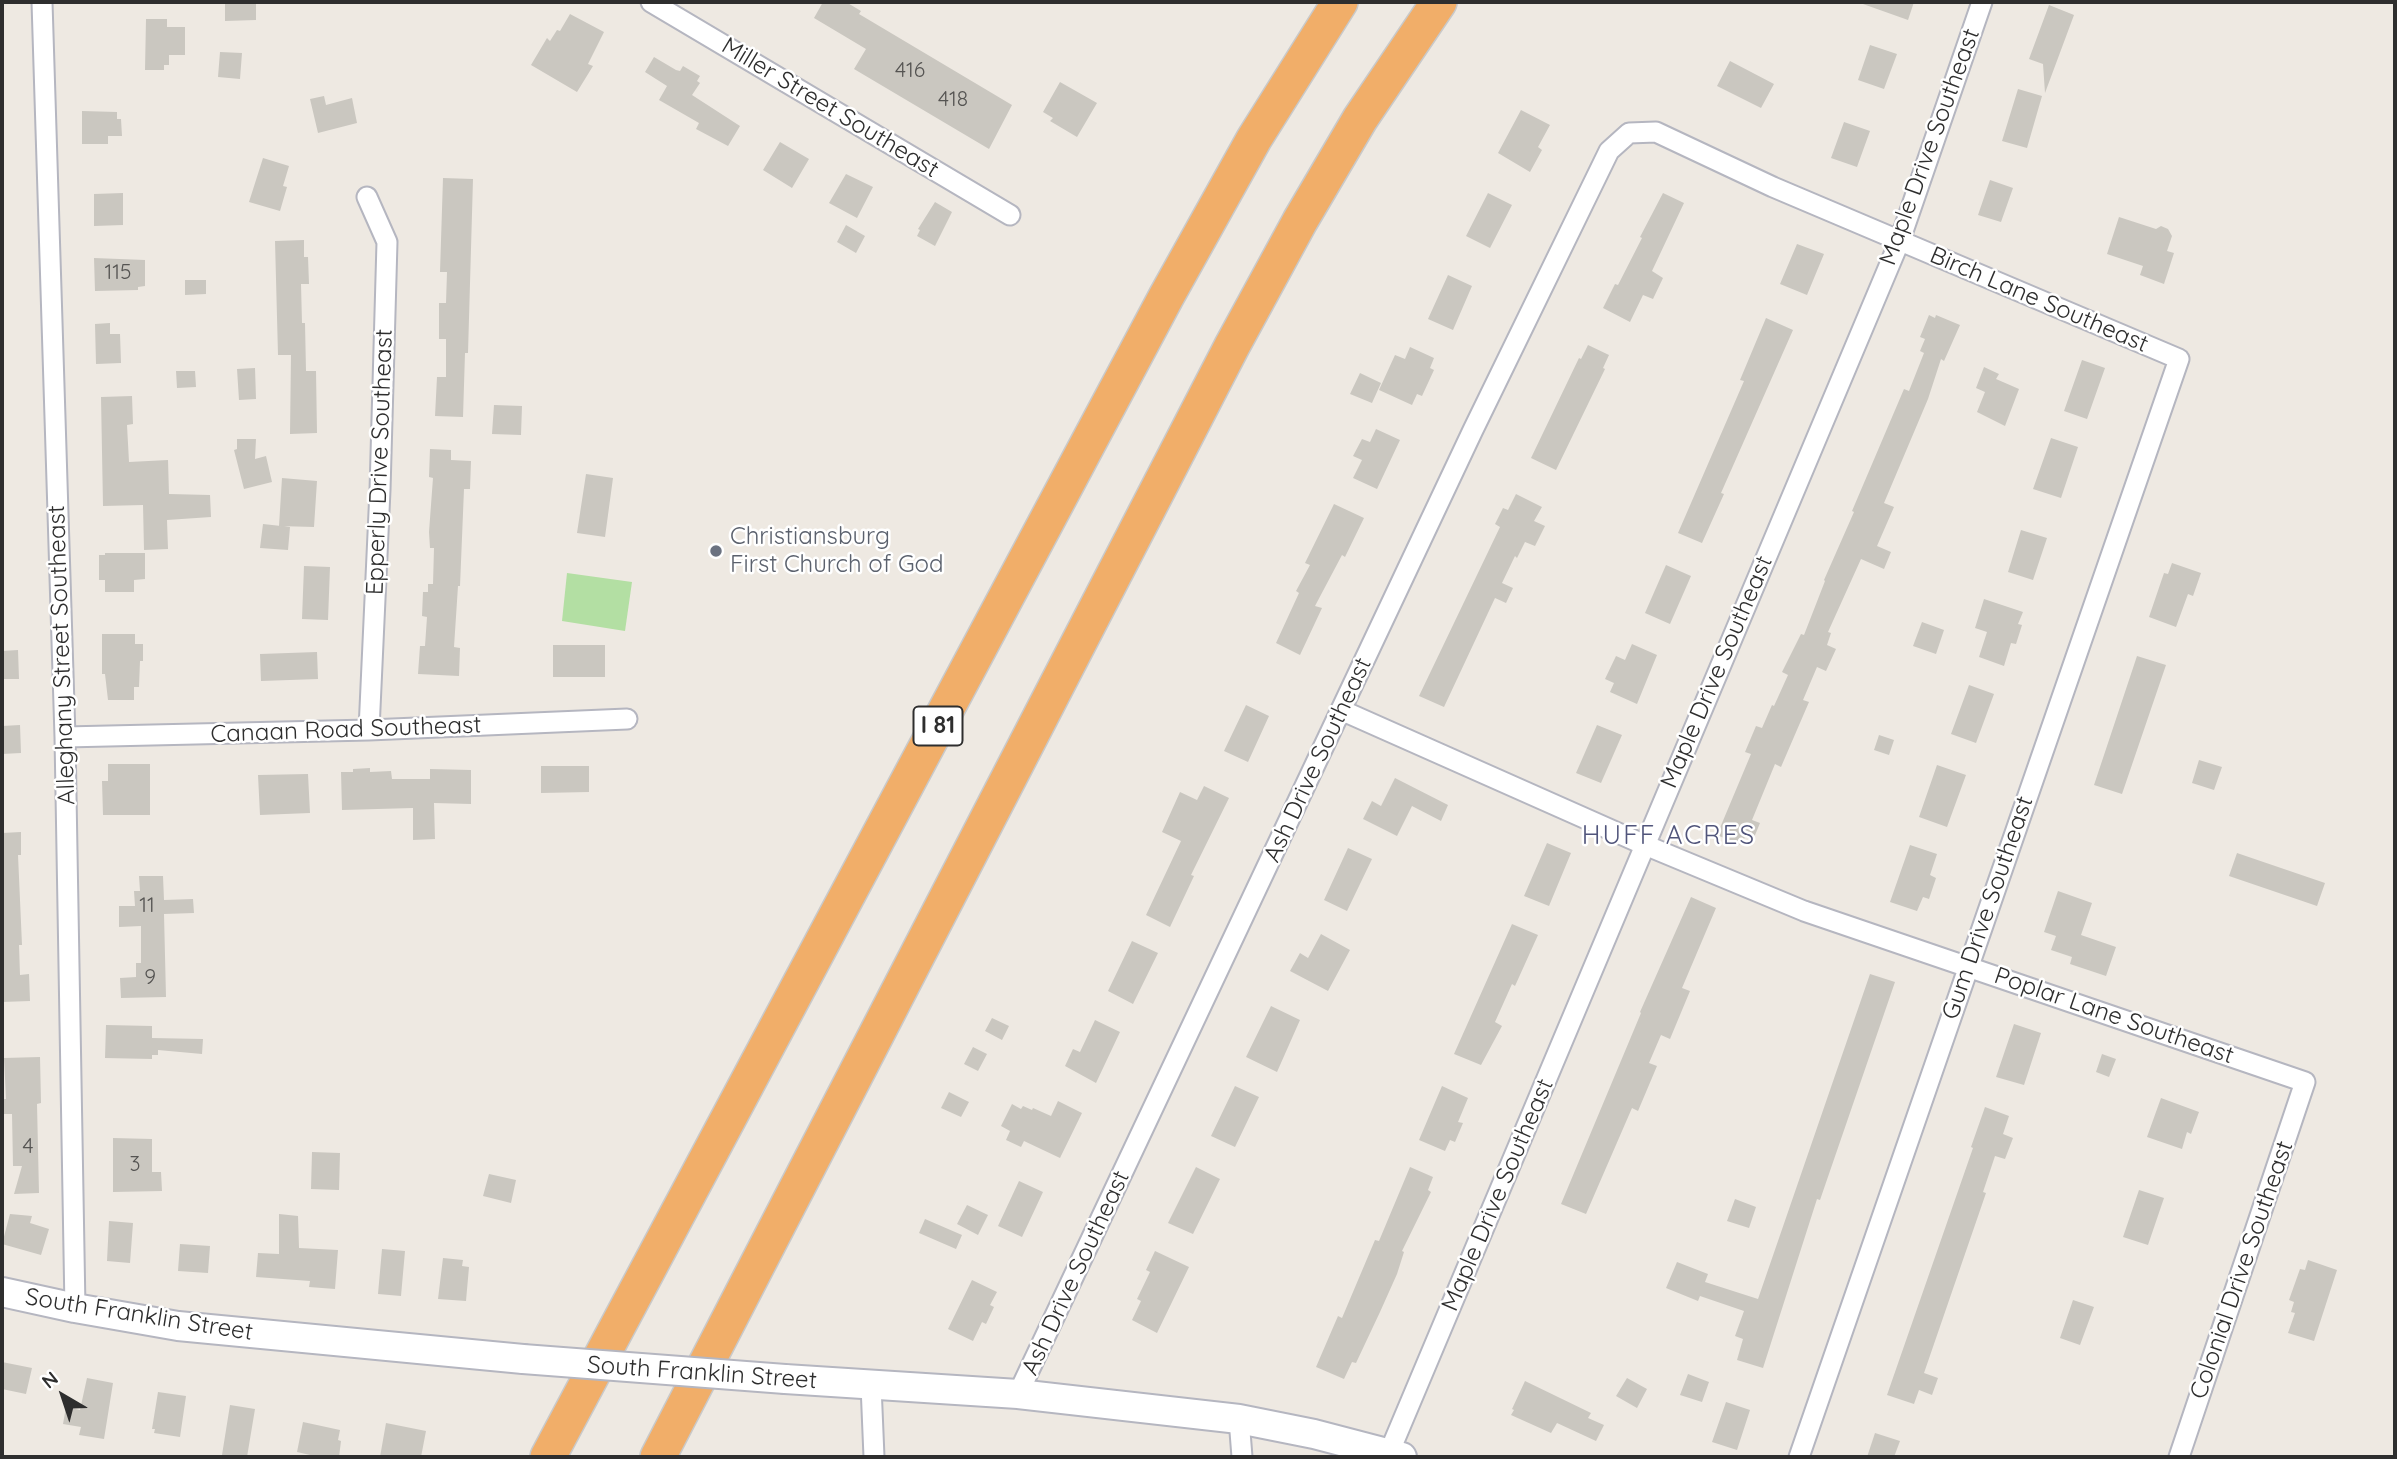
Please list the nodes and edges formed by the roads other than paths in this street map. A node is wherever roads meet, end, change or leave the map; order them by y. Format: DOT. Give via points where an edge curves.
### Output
graph roads {
  1 [pos="42,2"];
  2 [pos="651,2"];
  3 [pos="1340,2"];
  4 [pos="1439,2"];
  5 [pos="1982,2"];
  6 [pos="1629,133"];
  7 [pos="368,197"];
  8 [pos="1010,215"];
  9 [pos="1899,240"];
  10 [pos="2179,359"];
  11 [pos="1341,710"];
  12 [pos="626,719"];
  13 [pos="369,730"];
  14 [pos="65,737"];
  15 [pos="1645,845"];
  16 [pos="1967,966"];
  17 [pos="2305,1082"];
  18 [pos="2,1292"];
  19 [pos="75,1308"];
  20 [pos="872,1385"];
  21 [pos="1018,1394"];
  22 [pos="1239,1419"];
  23 [pos="1395,1455"];
  24 [pos="548,1457"];
  25 [pos="657,1457"];
  26 [pos="874,1457"];
  27 [pos="1242,1457"];
  28 [pos="1799,1457"];
  29 [pos="2179,1457"];
  1 -- 14 [label="street, Alleghany Street Southeast"];
  2 -- 8 [label="street, Miller Street Southeast"];
  3 -- 24 [label="highway, I 81" via="1254,139 1166,297"];
  4 -- 25 [label="highway" via="1360,119 1232,346"];
  5 -- 9 [label="street, Maple Drive Southeast"];
  6 -- 9 [label="street, Birch Lane Southeast" via="1656,132"];
  6 -- 11 [label="street, Ash Drive Southeast" via="1603,163"];
  7 -- 13 [label="street, Epperly Drive Southeast" via="387,242"];
  9 -- 10 [label="street, Birch Lane Southeast"];
  9 -- 15 [label="street, Maple Drive Southeast"];
  10 -- 16 [label="street, Gum Drive Southeast"];
  11 -- 15 [label="street, Poplar Lane Southeast"];
  11 -- 21 [label="street, Ash Drive Southeast"];
  12 -- 13 [label="street, Canaan Road Southeast"];
  13 -- 14 [label="street, Canaan Road Southeast"];
  14 -- 19 [label="street, Alleghany Street Southeast"];
  15 -- 16 [label="street, Poplar Lane Southeast" via="1804,911"];
  15 -- 23 [label="street, Maple Drive Southeast"];
  16 -- 17 [label="street, Poplar Lane Southeast"];
  16 -- 28 [label="street, Gum Drive Southeast"];
  17 -- 29 [label="street, Colonial Drive Southeast"];
  18 -- 19 [label="main road, South Franklin Street"];
  19 -- 20 [label="main road, South Franklin Street, bridge" via="178,1326 523,1359"];
  20 -- 21 [label="main road, South Franklin Street"];
  20 -- 26 [label="street"];
  21 -- 22 [label="main road, South Franklin Street"];
  22 -- 23 [label="main road, South Franklin Street"];
  22 -- 27 [label="street"];
}
